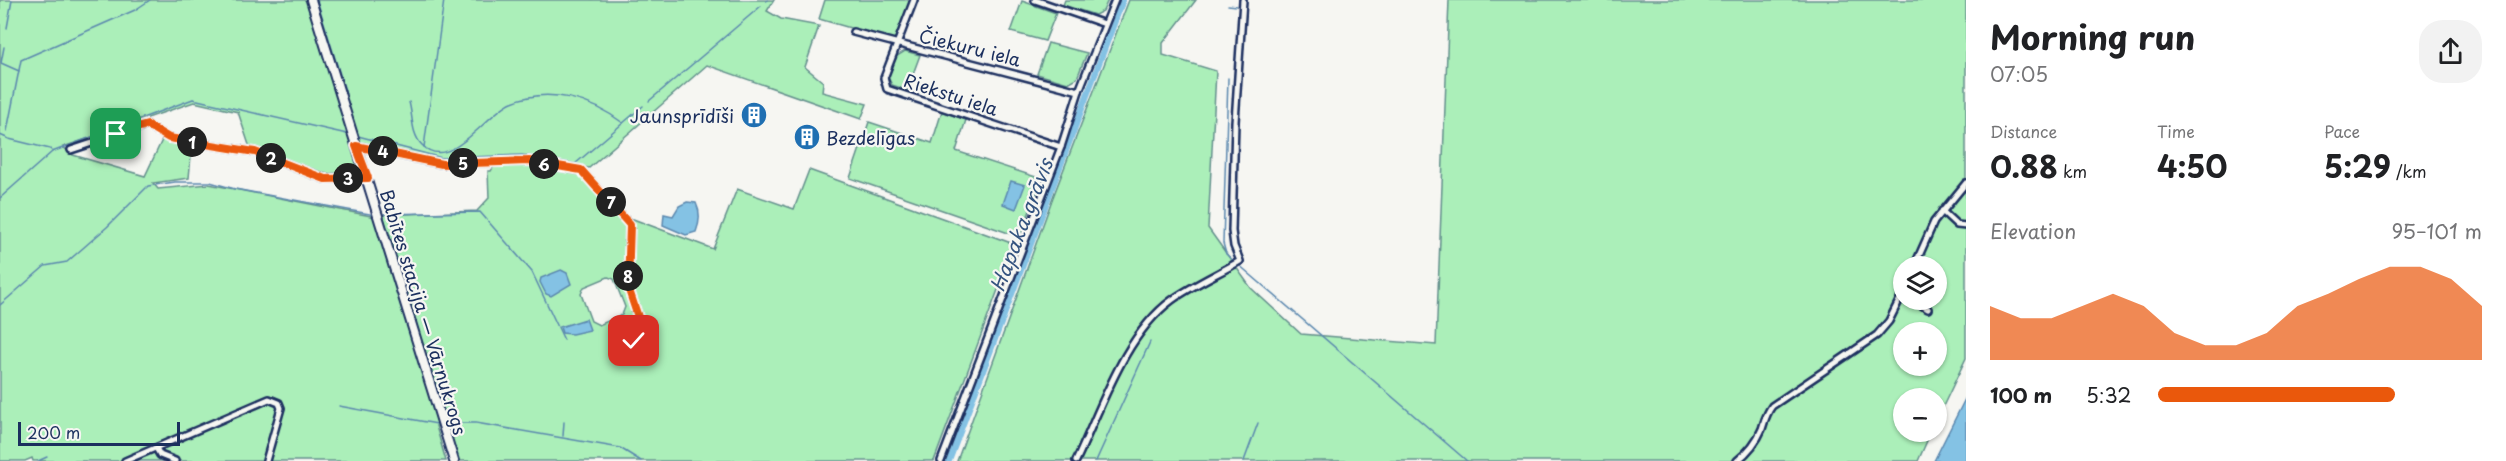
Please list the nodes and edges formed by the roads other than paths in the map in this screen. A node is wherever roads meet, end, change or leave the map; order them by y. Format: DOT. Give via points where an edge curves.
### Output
graph roads {
  1 [pos="311,0"];
  2 [pos="914,0"];
  3 [pos="1035,0"];
  4 [pos="1115,0"];
  5 [pos="1244,0"];
  6 [pos="1105,24"];
  7 [pos="853,32"];
  8 [pos="898,45"];
  9 [pos="1079,91"];
  10 [pos="356,146"];
  11 [pos="1061,147"];
  12 [pos="71,150"];
  13 [pos="368,178"];
  14 [pos="1966,183"];
  15 [pos="1942,212"];
  16 [pos="1966,226"];
  17 [pos="1918,256"];
  18 [pos="1894,310"];
  19 [pos="640,323"];
  20 [pos="156,448"];
  21 [pos="125,461"];
  22 [pos="176,461"];
  23 [pos="267,461"];
  24 [pos="454,461"];
  25 [pos="941,461"];
  26 [pos="1076,461"];
  27 [pos="1737,461"];
  1 -- 10 [label="main road, Babītes stacija — Vārnukrogs"];
  2 -- 8 [label="street, Riekstu iela"];
  3 -- 6 [label="street"];
  4 -- 6 [label="street"];
  5 -- 26 [label="street" via="1232,231 1240,261 1172,300 1151,318 1125,356"];
  6 -- 9 [label="street"];
  7 -- 8 [label="street, Čiekuru iela"];
  8 -- 9 [label="street, Čiekuru iela"];
  8 -- 11 [label="street, Riekstu iela" via="884,78 887,89"];
  9 -- 11 [label="street"];
  10 -- 13 [label="main road, Babītes stacija — Vārnukrogs"];
  10 -- 19 [label="street" via="442,164 529,161 581,170 630,225 628,287"];
  11 -- 25 [label="street"];
  12 -- 13 [label="street" via="147,125 169,138 255,152 325,179"];
  13 -- 24 [label="main road, Babītes stacija — Vārnukrogs"];
  14 -- 15 [label="street"];
  15 -- 16 [label="street" via="1957,225"];
  15 -- 17 [label="street"];
  18 -- 27 [label="street" via="1877,335 1772,406 1761,431"];
  20 -- 21 [label="street"];
  20 -- 22 [label="street" via="159,455"];
  20 -- 23 [label="street" via="269,399 281,408"];
}
